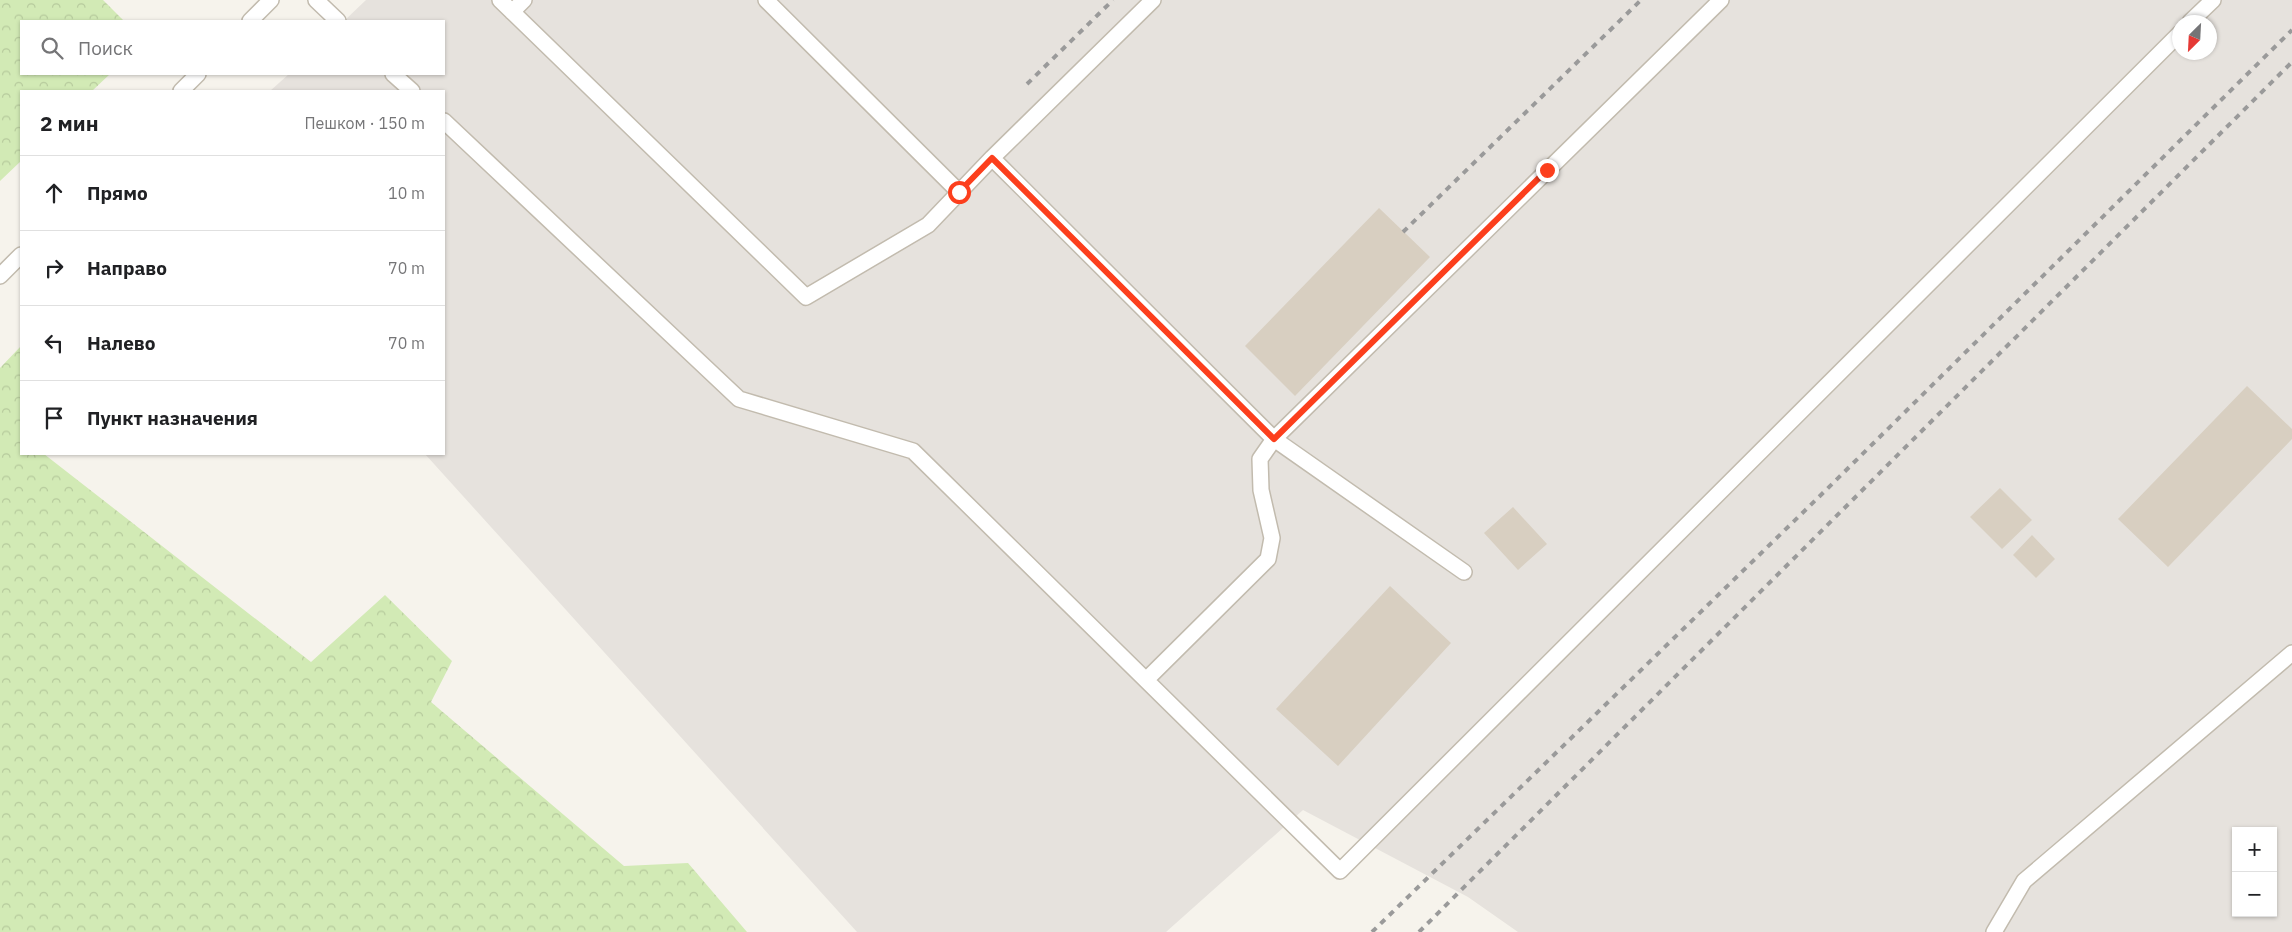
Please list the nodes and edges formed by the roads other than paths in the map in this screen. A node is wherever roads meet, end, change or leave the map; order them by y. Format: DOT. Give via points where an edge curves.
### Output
graph roads {
  1 [pos="270,0"];
  2 [pos="316,0"];
  3 [pos="500,0"];
  4 [pos="524,0"];
  5 [pos="1153,0"];
  6 [pos="1721,0"];
  7 [pos="2213,0"];
  8 [pos="771,2"];
  9 [pos="512,12"];
  10 [pos="2197,15"];
  11 [pos="251,20"];
  12 [pos="337,20"];
  13 [pos="2172,41"];
  14 [pos="197,75"];
  15 [pos="394,75"];
  16 [pos="182,90"];
  17 [pos="411,90"];
  18 [pos="445,123"];
  19 [pos="992,158"];
  20 [pos="959,192"];
  21 [pos="20,256"];
  22 [pos="0,276"];
  23 [pos="1274,439"];
  24 [pos="1464,572"];
  25 [pos="2292,653"];
  26 [pos="1146,680"];
  27 [pos="1994,932"];
  1 -- 11 [label="lane"];
  2 -- 12 [label="lane"];
  3 -- 9 [label="lane"];
  4 -- 9 [label="lane"];
  5 -- 19 [label="lane"];
  6 -- 23 [label="lane"];
  7 -- 10 [label="lane"];
  8 -- 20 [label="lane"];
  9 -- 20 [label="lane" via="806,297 928,225"];
  13 -- 26 [label="lane" via="1340,871"];
  14 -- 16 [label="lane"];
  15 -- 17 [label="lane"];
  18 -- 26 [label="lane" via="739,399 913,451"];
  19 -- 20 [label="lane"];
  19 -- 23 [label="lane"];
  21 -- 22 [label="lane"];
  23 -- 24 [label="lane"];
  23 -- 26 [label="lane" via="1260,459 1261,490 1272,538 1268,559"];
  25 -- 27 [label="lane" via="2024,881"];
}
